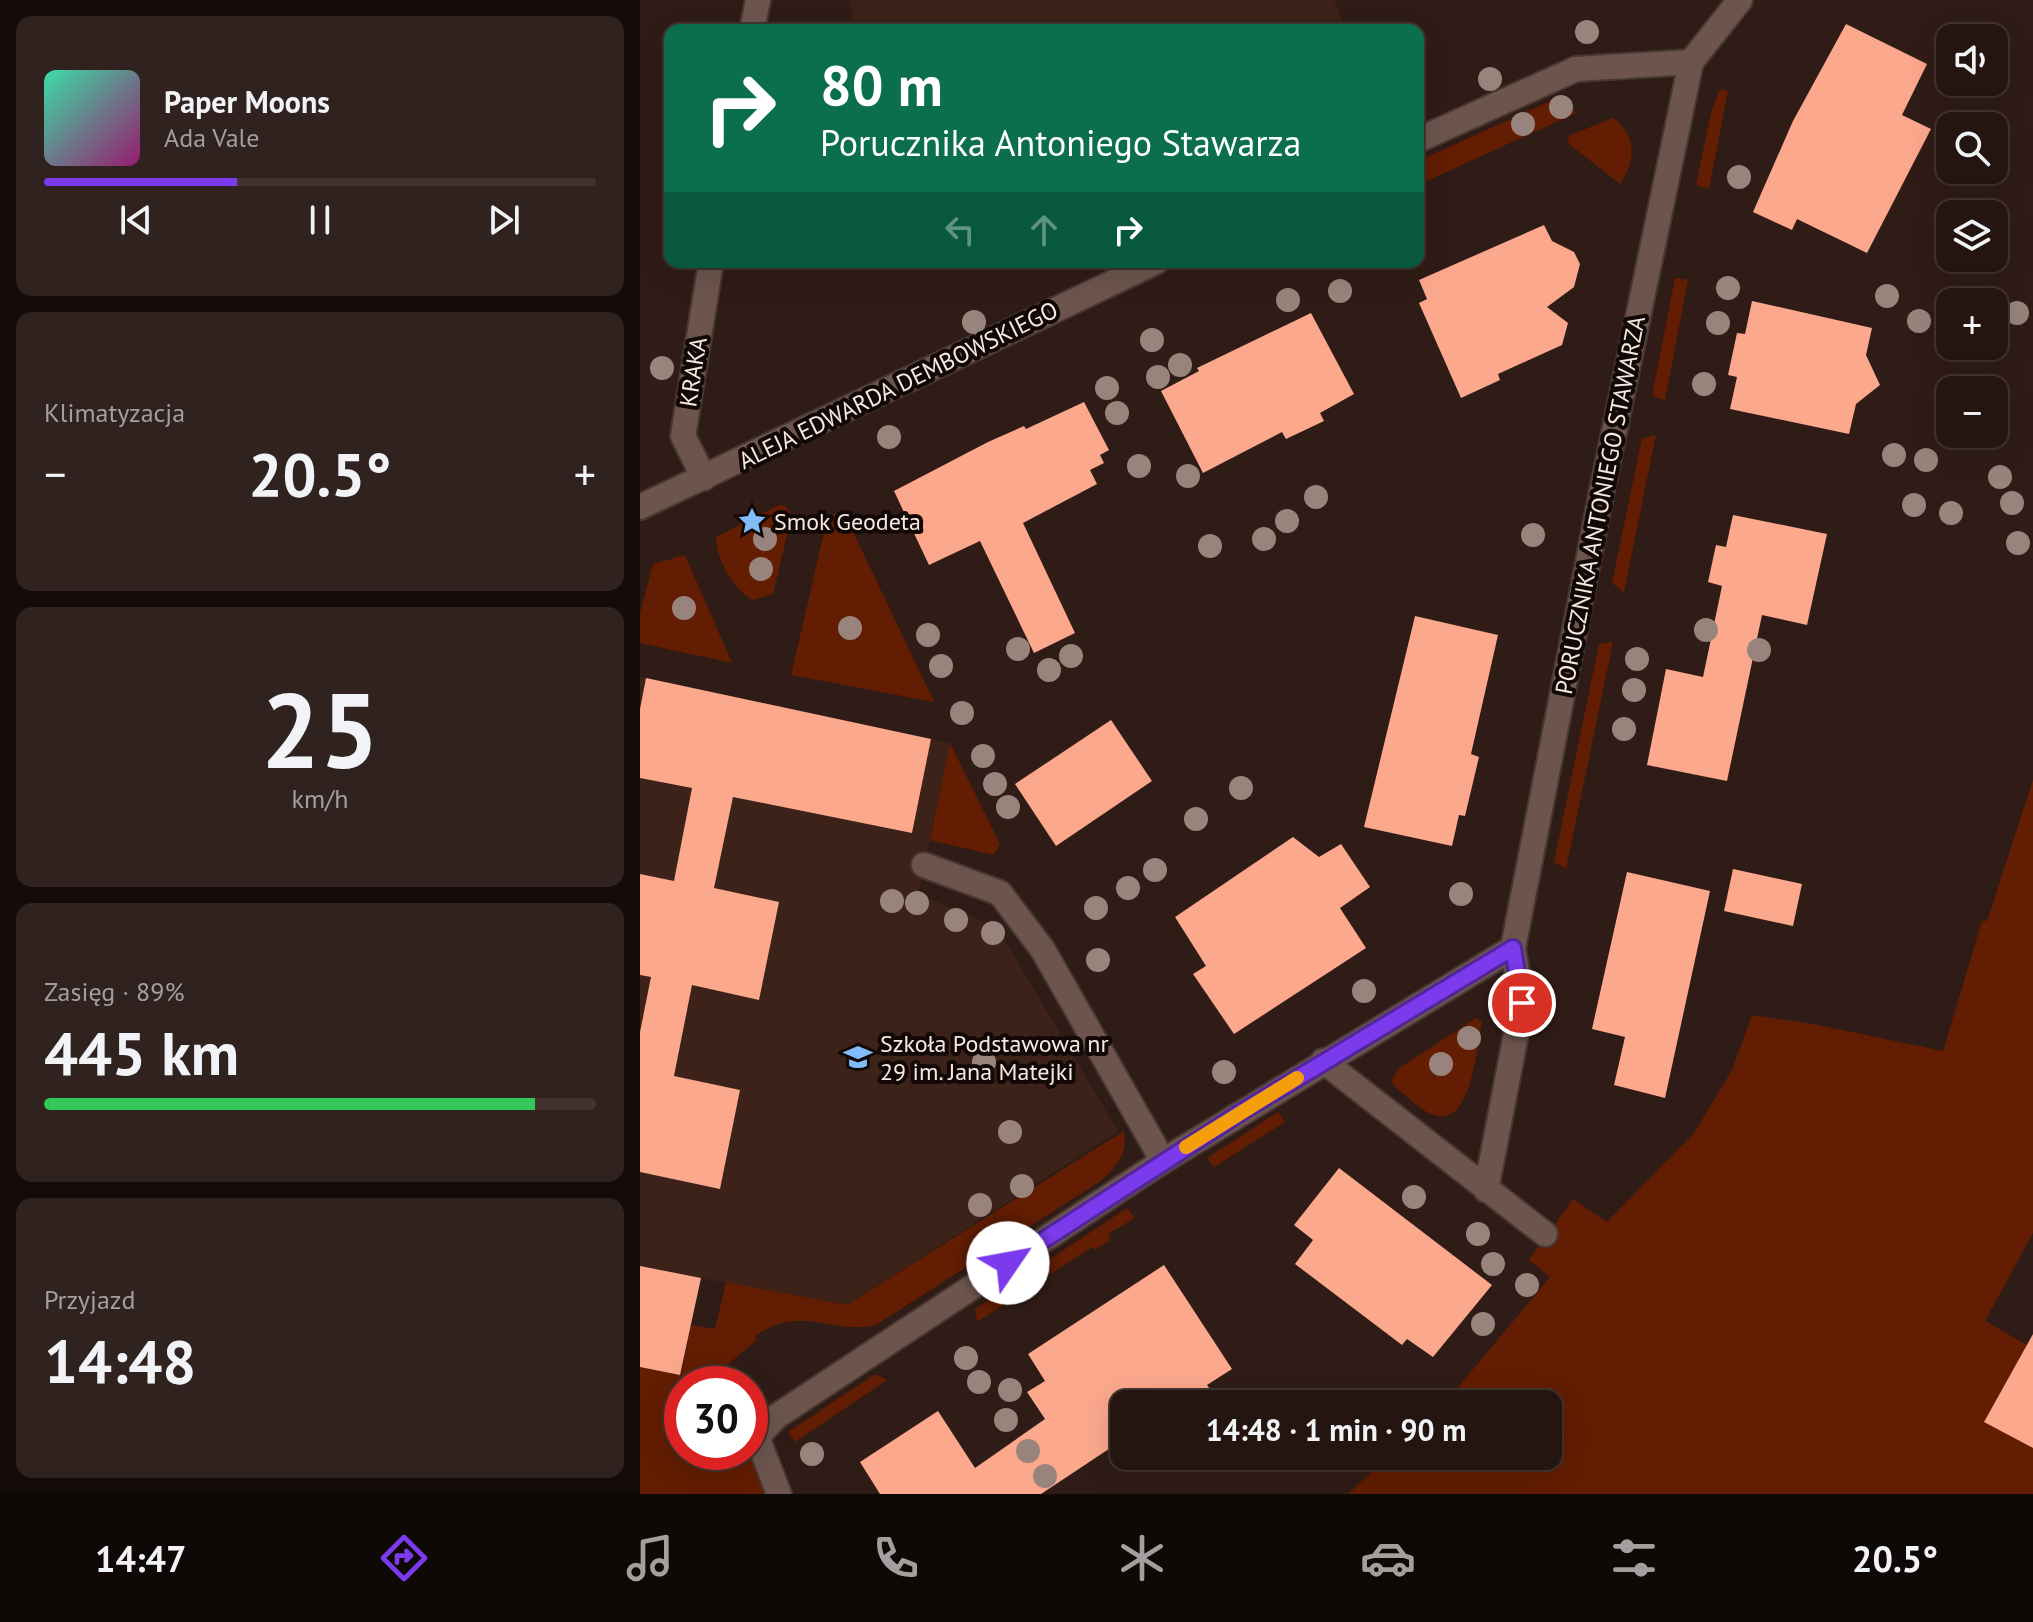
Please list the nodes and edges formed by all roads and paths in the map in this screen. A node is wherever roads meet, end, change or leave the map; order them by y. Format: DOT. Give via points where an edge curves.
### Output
graph roads {
  1 [pos="758,0"];
  2 [pos="1740,0"];
  3 [pos="753,24"];
  4 [pos="1691,62"];
  5 [pos="1424,137"];
  6 [pos="710,268"];
  7 [pos="1143,268"];
  8 [pos="704,478"];
  9 [pos="640,507"];
  10 [pos="924,865"];
  11 [pos="1513,948"];
  12 [pos="1323,1061"];
  13 [pos="1163,1161"];
  14 [pos="1486,1190"];
  15 [pos="1545,1234"];
  16 [pos="779,1494"];
  1 -- 3 [label="street"];
  2 -- 4 [label="street"];
  4 -- 5 [label="street" via="1576,69"];
  4 -- 11 [label="street, PORUCZNIKA ANTONIEGO STAWARZA"];
  6 -- 8 [label="street, KRAKA" via="683,436"];
  7 -- 8 [label="street, ALEJA EDWARDA DEMBOWSKIEGO"];
  8 -- 9 [label="street, ALEJA EDWARDA DEMBOWSKIEGO"];
  10 -- 13 [label="street" via="1000,893 1043,950"];
  11 -- 12 [label="street"];
  11 -- 14 [label="street, PORUCZNIKA ANTONIEGO STAWARZA" via="1522,1003"];
  12 -- 13 [label="street"];
  12 -- 14 [label="street"];
  13 -- 16 [label="street" via="777,1416 757,1437"];
  14 -- 15 [label="street"];
}
